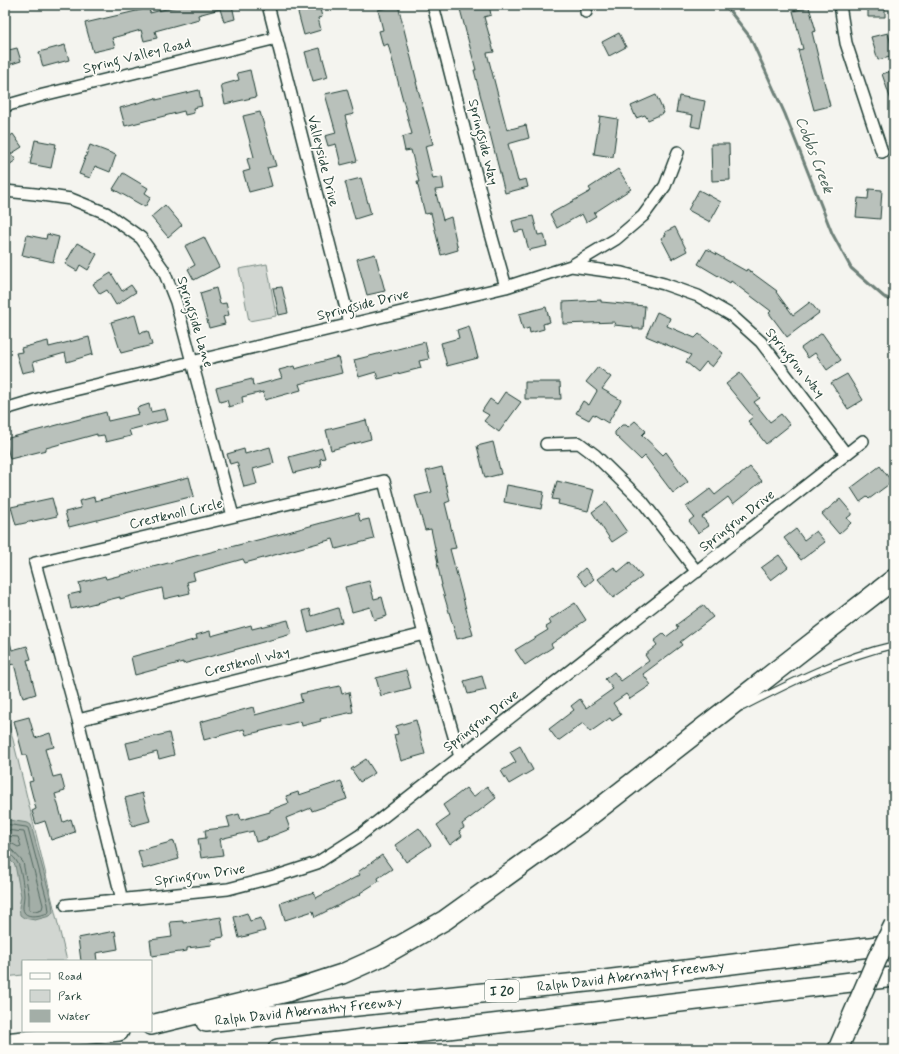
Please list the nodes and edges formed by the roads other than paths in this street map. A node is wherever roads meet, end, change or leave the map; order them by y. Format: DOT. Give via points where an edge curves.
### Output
graph roads {
  1 [pos="268,5"];
  2 [pos="433,5"];
  3 [pos="840,5"];
  4 [pos="277,38"];
  5 [pos="5,106"];
  6 [pos="678,152"];
  7 [pos="882,152"];
  8 [pos="5,191"];
  9 [pos="570,266"];
  10 [pos="506,287"];
  11 [pos="350,324"];
  12 [pos="192,363"];
  13 [pos="5,409"];
  14 [pos="863,441"];
  15 [pos="546,444"];
  16 [pos="846,454"];
  17 [pos="233,516"];
  18 [pos="697,572"];
  19 [pos="894,579"];
  20 [pos="424,634"];
  21 [pos="894,645"];
  22 [pos="78,720"];
  23 [pos="708,724"];
  24 [pos="460,757"];
  25 [pos="122,900"];
  26 [pos="66,905"];
  27 [pos="894,925"];
  28 [pos="894,944"];
  29 [pos="894,978"];
  30 [pos="152,1026"];
  31 [pos="152,1026"];
  32 [pos="110,1032"];
  33 [pos="5,1043"];
  34 [pos="278,1049"];
  35 [pos="838,1049"];
  1 -- 4 [label="street, Valleyside Drive"];
  2 -- 10 [label="street, Springside Way"];
  3 -- 7 [label="street" via="846,43"];
  4 -- 5 [label="street, Spring Valley Road"];
  4 -- 11 [label="street, Valleyside Drive"];
  6 -- 9 [label="street, Springside Drive" via="665,186 643,216 616,239"];
  8 -- 12 [label="street, Springside Lane" via="72,199 106,213 141,238 163,269 176,302"];
  9 -- 10 [label="street, Springside Drive"];
  9 -- 16 [label="street, Springrun Way" via="622,273 664,284 698,296 731,315 761,342"];
  10 -- 11 [label="street, Springside Drive"];
  11 -- 12 [label="street, Springside Drive"];
  12 -- 13 [label="street, Springside Drive" via="45,397"];
  12 -- 17 [label="street, Springside Lane"];
  14 -- 16 [label="street, Springrun Drive"];
  15 -- 18 [label="street" via="579,443 595,455 642,501"];
  16 -- 18 [label="street, Springrun Drive"];
  17 -- 20 [label="street, Crestknoll Circle" via="384,481"];
  17 -- 22 [label="street, Crestknoll Circle" via="36,562"];
  18 -- 24 [label="street, Springrun Drive"];
  19 -- 23 [label="highway"];
  20 -- 22 [label="street, Crestknoll Way"];
  20 -- 24 [label="street, Crestknoll Circle"];
  21 -- 23 [label="lane" via="870,650 811,673"];
  22 -- 25 [label="street, Crestknoll Circle"];
  23 -- 30 [label="highway" via="587,818 445,920 382,956 342,974 286,992"];
  24 -- 25 [label="street, Springrun Drive" via="359,836 316,863 228,889"];
  25 -- 26 [label="street, Springrun Drive"];
  27 -- 35 [label="highway, bridge"];
  28 -- 31 [label="highway, Ralph David Abernathy Freeway / I 20" via="596,981"];
  29 -- 34 [label="highway, I 20"];
  32 -- 33 [label="highway"];
}
